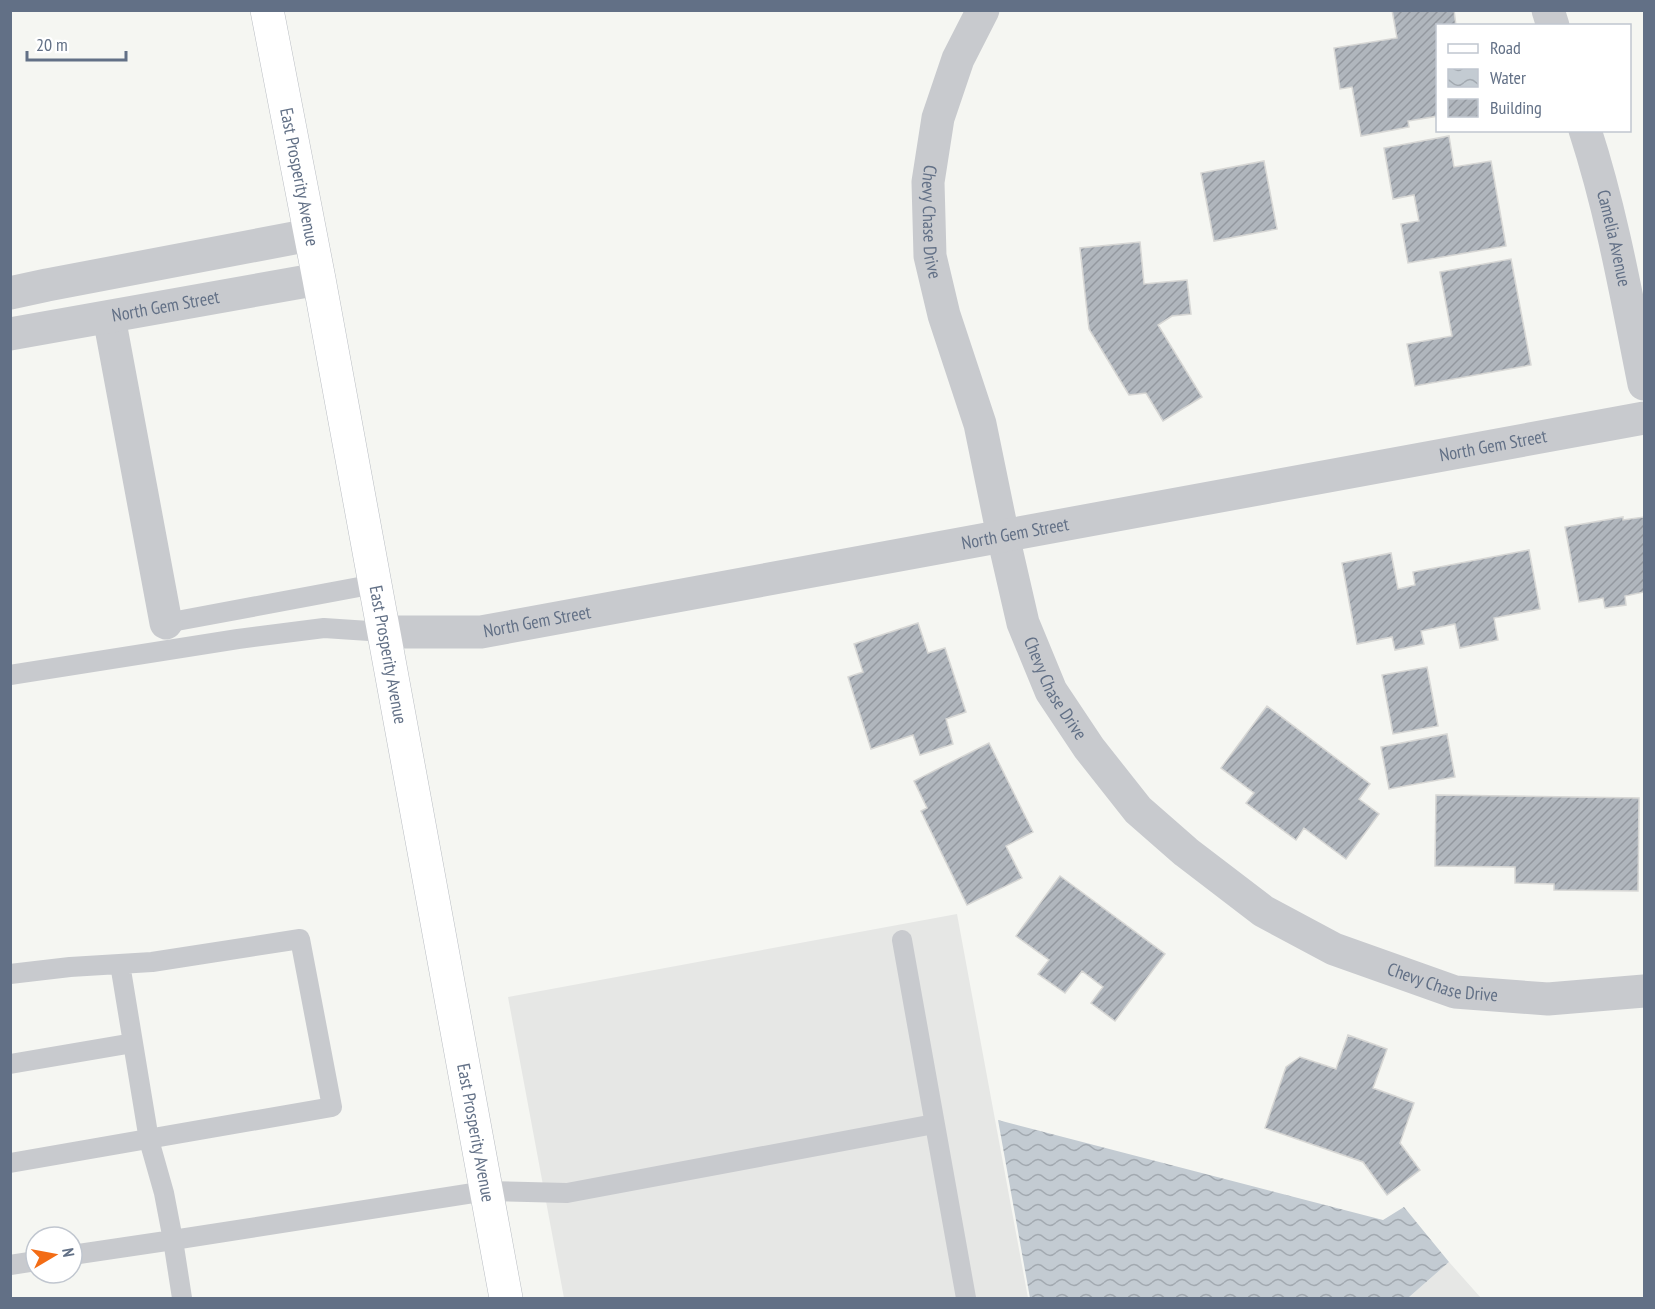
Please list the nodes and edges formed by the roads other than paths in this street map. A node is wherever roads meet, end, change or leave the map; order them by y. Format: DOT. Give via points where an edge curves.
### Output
graph roads {
  1 [pos="267,10"];
  2 [pos="983,10"];
  3 [pos="1587,132"];
  4 [pos="310,235"];
  5 [pos="319,279"];
  6 [pos="10,293"];
  7 [pos="109,317"];
  8 [pos="10,334"];
  9 [pos="1644,384"];
  10 [pos="1644,418"];
  11 [pos="1003,536"];
  12 [pos="375,584"];
  13 [pos="166,623"];
  14 [pos="384,632"];
  15 [pos="14,678"];
  16 [pos="902,940"];
  17 [pos="120,964"];
  18 [pos="10,974"];
  19 [pos="1644,991"];
  20 [pos="133,1043"];
  21 [pos="10,1064"];
  22 [pos="934,1124"];
  23 [pos="149,1140"];
  24 [pos="10,1163"];
  25 [pos="486,1191"];
  26 [pos="173,1240"];
  27 [pos="84,1253"];
  28 [pos="182,1299"];
  29 [pos="506,1299"];
  30 [pos="966,1299"];
  1 -- 4 [label="main road, East Prosperity Avenue"];
  2 -- 11 [label="street, Chevy Chase Drive" via="958,59 938,118 928,182 930,256 944,315 980,424"];
  3 -- 9 [label="street, Camelia Avenue" via="1618,252"];
  4 -- 5 [label="main road, East Prosperity Avenue"];
  4 -- 6 [label="street"];
  5 -- 7 [label="street, North Gem Street"];
  5 -- 12 [label="main road, East Prosperity Avenue"];
  7 -- 8 [label="street, North Gem Street"];
  7 -- 13 [label="street"];
  10 -- 11 [label="street, North Gem Street"];
  11 -- 14 [label="street, North Gem Street" via="482,632"];
  11 -- 19 [label="street, Chevy Chase Drive" via="1023,623 1050,691 1089,748 1138,810 1263,911 1334,949 1455,992 1548,999"];
  12 -- 13 [label="lane"];
  12 -- 14 [label="main road, East Prosperity Avenue"];
  14 -- 15 [label="lane" via="324,628"];
  14 -- 25 [label="main road, East Prosperity Avenue"];
  16 -- 22 [label="lane"];
  17 -- 18 [label="lane"];
  17 -- 20 [label="lane"];
  17 -- 23 [label="lane" via="300,939 332,1107"];
  20 -- 21 [label="lane"];
  20 -- 23 [label="lane"];
  22 -- 25 [label="lane" via="567,1193"];
  22 -- 30 [label="lane"];
  23 -- 24 [label="lane"];
  23 -- 26 [label="lane"];
  25 -- 26 [label="lane"];
  25 -- 29 [label="main road, East Prosperity Avenue"];
  26 -- 27 [label="lane"];
  26 -- 28 [label="lane"];
}
